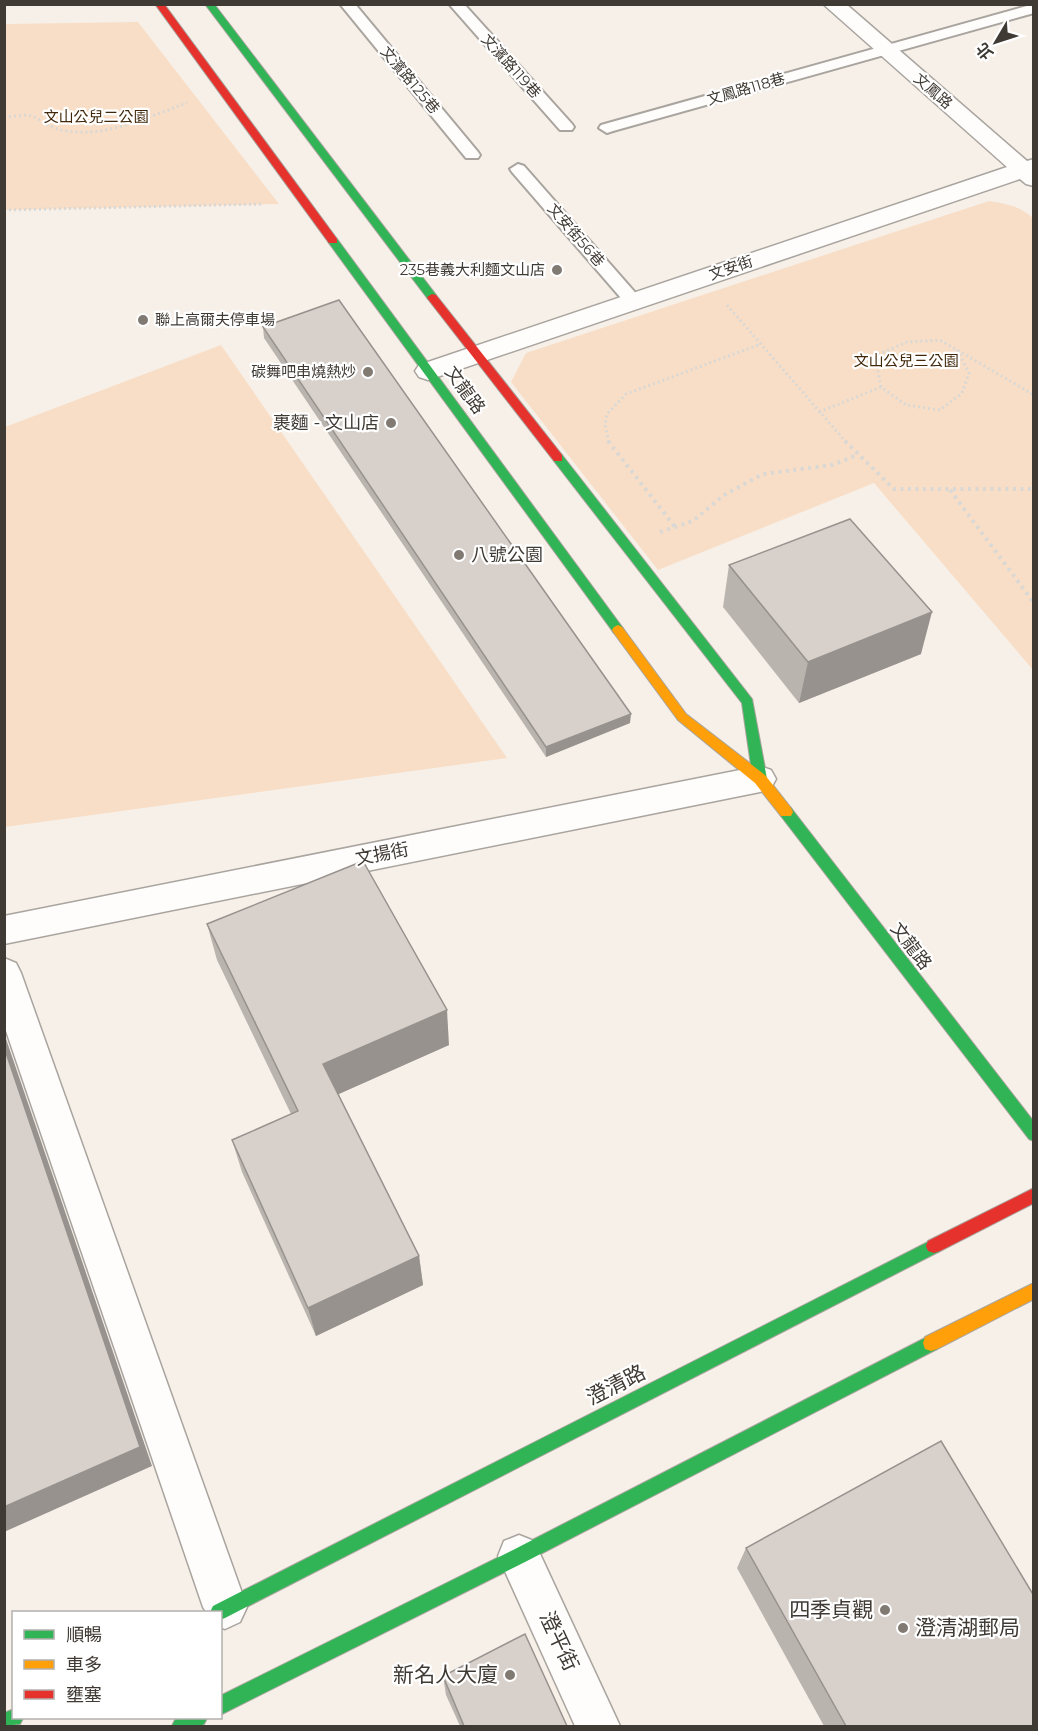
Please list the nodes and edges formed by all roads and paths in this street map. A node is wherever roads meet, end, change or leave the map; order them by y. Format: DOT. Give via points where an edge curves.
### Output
graph roads {
  1 [pos="159,4"];
  2 [pos="209,4"];
  3 [pos="347,4"];
  4 [pos="456,4"];
  5 [pos="833,4"];
  6 [pos="1034,8"];
  7 [pos="884,49"];
  8 [pos="187,103"];
  9 [pos="4,117"];
  10 [pos="566,127"];
  11 [pos="607,128"];
  12 [pos="472,155"];
  13 [pos="518,169"];
  14 [pos="1030,171"];
  15 [pos="301,198"];
  16 [pos="4,210"];
  17 [pos="723,300"];
  18 [pos="633,301"];
  19 [pos="761,344"];
  20 [pos="957,350"];
  21 [pos="476,354"];
  22 [pos="428,371"];
  23 [pos="881,387"];
  24 [pos="1034,395"];
  25 [pos="819,412"];
  26 [pos="857,455"];
  27 [pos="950,489"];
  28 [pos="1034,489"];
  29 [pos="675,527"];
  30 [pos="625,544"];
  31 [pos="1034,603"];
  32 [pos="760,779"];
  33 [pos="4,930"];
  34 [pos="4,973"];
  35 [pos="1034,1134"];
  36 [pos="1034,1195"];
  37 [pos="1034,1290"];
  38 [pos="519,1556"];
  39 [pos="222,1610"];
  40 [pos="222,1705"];
  41 [pos="196,1719"];
  42 [pos="181,1726"];
  43 [pos="598,1726"];
  1 -- 15 [label="street, 文龍路"];
  2 -- 21 [label="street, 文龍路"];
  3 -- 12 [label="lane, 文濱路125巷"];
  4 -- 10 [label="lane, 文濱路119巷"];
  5 -- 7 [label="street, 文鳳路"];
  6 -- 7 [label="lane, 文鳳路118巷"];
  7 -- 11 [label="lane, 文鳳路118巷"];
  7 -- 14 [label="street, 文鳳路"];
  8 -- 9 [label="path" via="120,124 76,132 43,127 31,117"];
  13 -- 18 [label="lane, 文安街56巷"];
  14 -- 18 [label="street, 文安街"];
  15 -- 16 [label="path" via="279,204"];
  15 -- 22 [label="street, 文龍路"];
  17 -- 19 [label="path"];
  18 -- 21 [label="street, 文安街"];
  19 -- 25 [label="path"];
  19 -- 29 [label="path" via="626,394 609,408 603,424 608,441"];
  20 -- 23 [label="path" via="940,340 907,342 875,356"];
  20 -- 23 [label="path" via="969,373 962,393 940,410 906,405"];
  20 -- 24 [label="path"];
  21 -- 22 [label="street, 文安街"];
  21 -- 30 [label="street, 文龍路"];
  22 -- 32 [label="street, 文龍路" via="682,717"];
  23 -- 25 [label="path"];
  25 -- 26 [label="path"];
  26 -- 27 [label="path" via="894,489"];
  26 -- 29 [label="path" via="832,465 763,474 724,495 693,521"];
  27 -- 28 [label="path"];
  27 -- 31 [label="path"];
  29 -- 30 [label="path"];
  30 -- 32 [label="street, 文龍路" via="748,702"];
  32 -- 33 [label="street, 文揚街"];
  32 -- 35 [label="street, 文龍路"];
  34 -- 39 [label="street"];
  36 -- 39 [label="street, 澄清路"];
  37 -- 38 [label="street"];
  38 -- 40 [label="street"];
  38 -- 43 [label="street, 澄平街"];
  41 -- 42 [label="street"];
}
